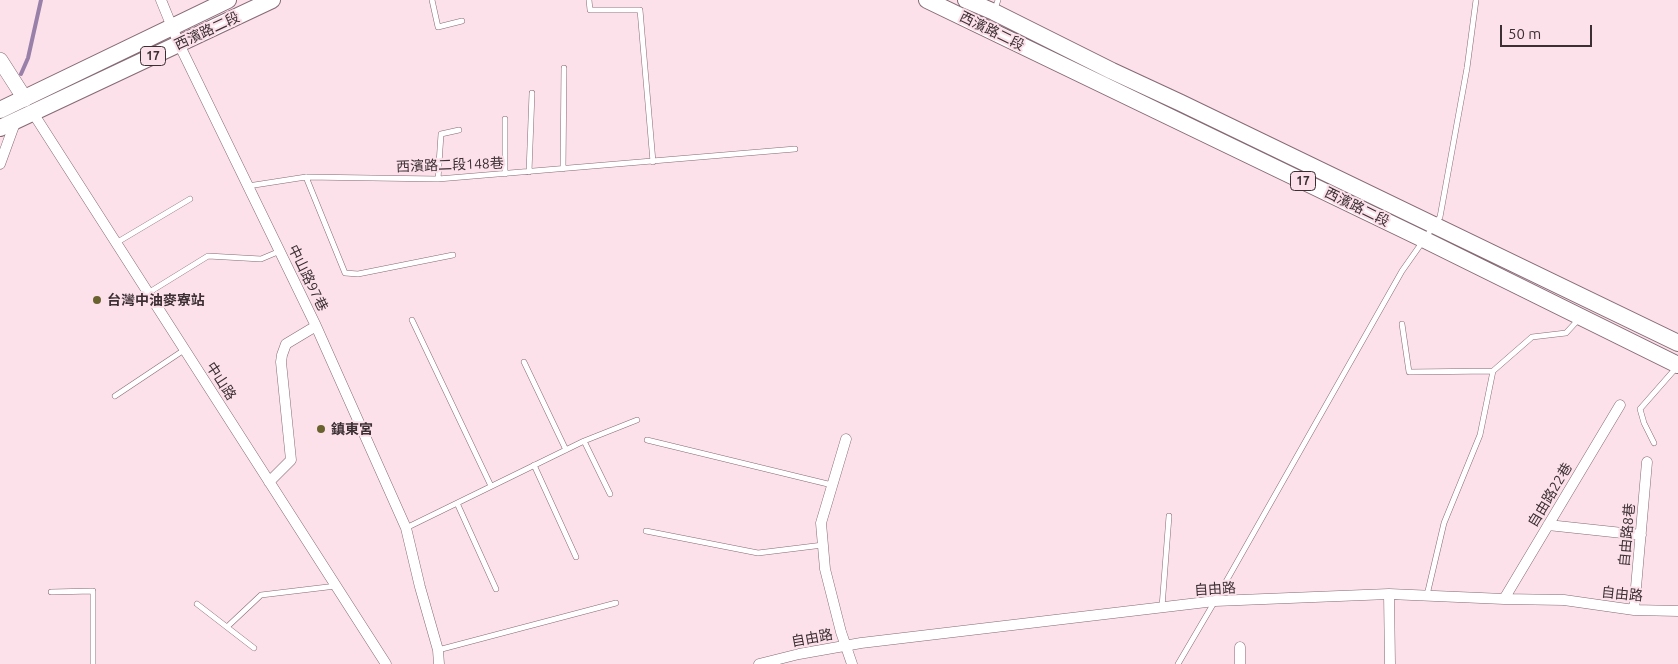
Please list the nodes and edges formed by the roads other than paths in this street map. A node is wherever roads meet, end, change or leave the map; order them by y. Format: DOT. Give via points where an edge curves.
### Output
graph roads {
  1 [pos="161,0"];
  2 [pos="228,0"];
  3 [pos="272,0"];
  4 [pos="432,0"];
  5 [pos="589,0"];
  6 [pos="927,0"];
  7 [pos="966,0"];
  8 [pos="1476,0"];
  9 [pos="996,6"];
  10 [pos="462,21"];
  11 [pos="173,27"];
  12 [pos="986,28"];
  13 [pos="179,44"];
  14 [pos="0,60"];
  15 [pos="564,68"];
  16 [pos="532,93"];
  17 [pos="29,106"];
  18 [pos="0,110"];
  19 [pos="505,118"];
  20 [pos="16,121"];
  21 [pos="0,128"];
  22 [pos="458,130"];
  23 [pos="795,149"];
  24 [pos="653,162"];
  25 [pos="0,164"];
  26 [pos="563,169"];
  27 [pos="529,172"];
  28 [pos="505,174"];
  29 [pos="306,177"];
  30 [pos="438,179"];
  31 [pos="248,186"];
  32 [pos="190,199"];
  33 [pos="1435,226"];
  34 [pos="1425,240"];
  35 [pos="116,244"];
  36 [pos="280,252"];
  37 [pos="453,255"];
  38 [pos="148,293"];
  39 [pos="1581,317"];
  40 [pos="412,320"];
  41 [pos="1402,324"];
  42 [pos="316,326"];
  43 [pos="1678,343"];
  44 [pos="184,350"];
  45 [pos="524,362"];
  46 [pos="1678,365"];
  47 [pos="1493,371"];
  48 [pos="115,396"];
  49 [pos="1620,405"];
  50 [pos="638,420"];
  51 [pos="846,439"];
  52 [pos="647,440"];
  53 [pos="584,441"];
  54 [pos="1654,443"];
  55 [pos="566,450"];
  56 [pos="1647,462"];
  57 [pos="534,465"];
  58 [pos="269,482"];
  59 [pos="832,485"];
  60 [pos="491,486"];
  61 [pos="610,494"];
  62 [pos="457,503"];
  63 [pos="1169,516"];
  64 [pos="1548,525"];
  65 [pos="406,528"];
  66 [pos="646,531"];
  67 [pos="1640,536"];
  68 [pos="823,545"];
  69 [pos="576,557"];
  70 [pos="336,586"];
  71 [pos="496,589"];
  72 [pos="51,592"];
  73 [pos="1389,594"];
  74 [pos="1427,596"];
  75 [pos="1504,600"];
  76 [pos="1215,601"];
  77 [pos="616,603"];
  78 [pos="197,604"];
  79 [pos="1162,608"];
  80 [pos="1634,610"];
  81 [pos="1678,611"];
  82 [pos="227,627"];
  83 [pos="845,645"];
  84 [pos="1240,647"];
  85 [pos="254,648"];
  86 [pos="438,650"];
  87 [pos="93,664"];
  88 [pos="386,664"];
  89 [pos="439,664"];
  90 [pos="759,664"];
  91 [pos="852,664"];
  92 [pos="1178,664"];
  93 [pos="1240,664"];
  94 [pos="1390,664"];
  1 -- 11 [label="street, 中山路97巷"];
  2 -- 11 [label="main road, 西濱路二段 / 17"];
  3 -- 13 [label="main road, 西濱路二段 / 17"];
  4 -- 10 [label="lane" via="438,27"];
  5 -- 24 [label="lane" via="590,10 640,10"];
  6 -- 12 [label="main road, 西濱路二段 / 17"];
  7 -- 9 [label="main road, 西濱路二段 / 17"];
  8 -- 33 [label="lane" via="1440,217"];
  9 -- 12 [label="lane"];
  9 -- 33 [label="main road, 西濱路二段 / 17" via="1112,71"];
  11 -- 13 [label="street, 中山路97巷"];
  11 -- 17 [label="main road, 西濱路二段 / 17"];
  12 -- 34 [label="main road, 西濱路二段 / 17"];
  13 -- 17 [label="main road, 西濱路二段 / 17"];
  13 -- 31 [label="street, 中山路97巷"];
  14 -- 17 [label="main road"];
  15 -- 26 [label="lane"];
  16 -- 27 [label="lane"];
  17 -- 18 [label="main road, 17"];
  17 -- 20 [label="main road, 17"];
  17 -- 35 [label="street, 中山路"];
  19 -- 28 [label="lane"];
  20 -- 21 [label="main road, 17"];
  20 -- 25 [label="street"];
  22 -- 30 [label="lane" via="441,134"];
  23 -- 24 [label="lane, 西濱路二段148巷"];
  24 -- 26 [label="lane, 西濱路二段148巷"];
  26 -- 27 [label="lane, 西濱路二段148巷"];
  27 -- 28 [label="lane, 西濱路二段148巷"];
  28 -- 30 [label="lane, 西濱路二段148巷"];
  29 -- 30 [label="lane, 西濱路二段148巷"];
  29 -- 31 [label="lane, 西濱路二段148巷"];
  29 -- 37 [label="lane" via="345,273 358,274"];
  31 -- 36 [label="street, 中山路97巷"];
  32 -- 35 [label="lane"];
  33 -- 34 [label="lane"];
  33 -- 43 [label="main road, 西濱路二段 / 17"];
  34 -- 39 [label="main road, 西濱路二段 / 17"];
  34 -- 76 [label="lane" via="1402,271"];
  35 -- 38 [label="street, 中山路"];
  36 -- 38 [label="lane" via="261,259 208,256"];
  36 -- 42 [label="street, 中山路97巷"];
  38 -- 44 [label="street, 中山路"];
  39 -- 46 [label="main road, 西濱路二段 / 17"];
  39 -- 47 [label="lane" via="1566,333 1532,337"];
  40 -- 60 [label="lane"];
  41 -- 47 [label="lane" via="1409,372"];
  42 -- 58 [label="street" via="286,344 282,355 291,460"];
  42 -- 65 [label="street, 中山路97巷"];
  44 -- 48 [label="lane"];
  44 -- 58 [label="street, 中山路"];
  45 -- 55 [label="lane"];
  46 -- 54 [label="lane" via="1640,409"];
  47 -- 74 [label="lane" via="1480,435 1444,523"];
  49 -- 64 [label="street, 自由路22巷"];
  50 -- 53 [label="lane"];
  51 -- 59 [label="street"];
  52 -- 59 [label="lane"];
  53 -- 55 [label="lane"];
  53 -- 61 [label="lane"];
  55 -- 57 [label="lane"];
  56 -- 67 [label="street, 自由路8巷"];
  57 -- 60 [label="lane"];
  57 -- 69 [label="lane"];
  58 -- 70 [label="street, 中山路"];
  59 -- 68 [label="street" via="821,523"];
  60 -- 62 [label="lane"];
  62 -- 65 [label="lane"];
  62 -- 71 [label="lane"];
  63 -- 79 [label="lane"];
  64 -- 67 [label="street"];
  64 -- 75 [label="street, 自由路22巷"];
  65 -- 86 [label="street, 中山路97巷"];
  66 -- 68 [label="lane" via="758,554"];
  67 -- 80 [label="street, 自由路8巷"];
  68 -- 83 [label="street" via="825,569"];
  70 -- 82 [label="lane" via="261,595"];
  70 -- 88 [label="street, 中山路"];
  72 -- 87 [label="lane" via="93,592"];
  73 -- 74 [label="street, 自由路"];
  73 -- 76 [label="street, 自由路"];
  73 -- 94 [label="street"];
  74 -- 75 [label="street, 自由路"];
  75 -- 80 [label="street, 自由路" via="1564,600"];
  76 -- 79 [label="street, 自由路"];
  76 -- 92 [label="lane"];
  77 -- 86 [label="lane"];
  78 -- 82 [label="lane"];
  79 -- 83 [label="street, 自由路"];
  80 -- 81 [label="street, 自由路"];
  82 -- 85 [label="lane"];
  83 -- 90 [label="street, 自由路"];
  83 -- 91 [label="street"];
  84 -- 93 [label="street"];
  86 -- 89 [label="street, 中山路97巷"];
}
